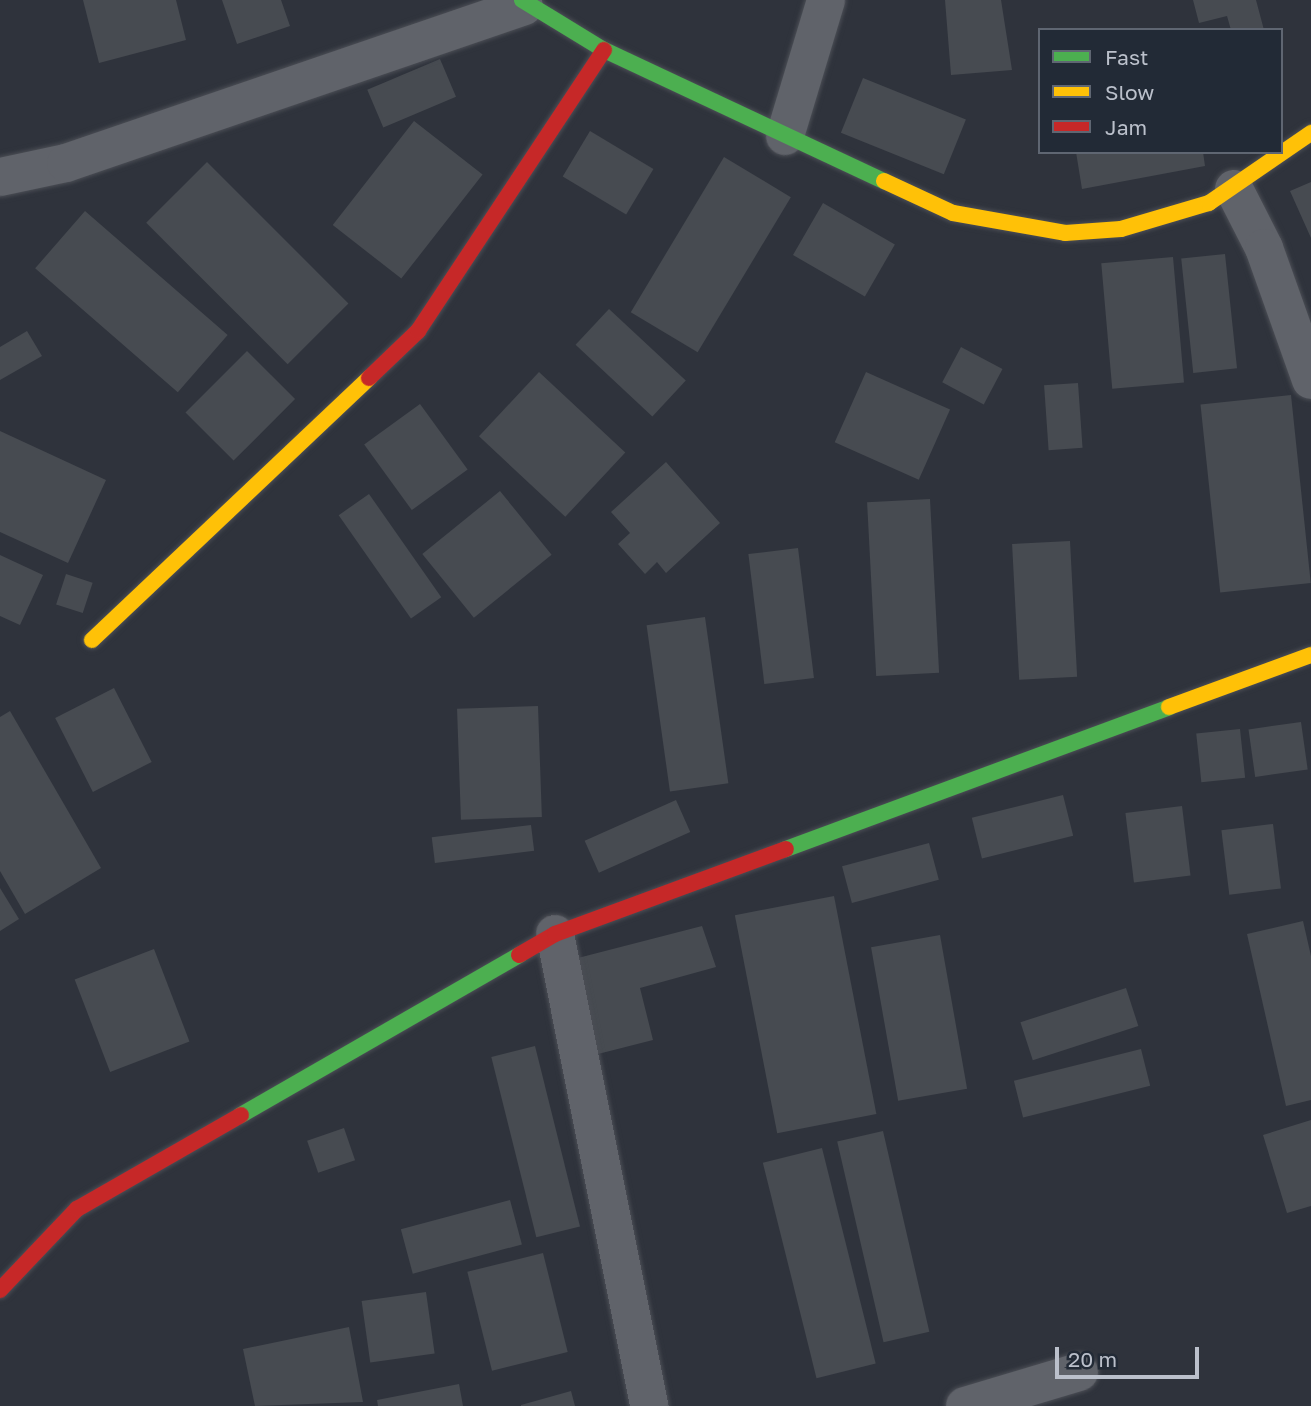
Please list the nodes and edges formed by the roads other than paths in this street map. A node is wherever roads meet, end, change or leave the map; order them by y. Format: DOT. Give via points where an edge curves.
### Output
graph roads {
  1 [pos="826,0"];
  2 [pos="524,3"];
  3 [pos="604,50"];
  4 [pos="1311,133"];
  5 [pos="785,136"];
  6 [pos="1283,153"];
  7 [pos="1282,154"];
  8 [pos="0,177"];
  9 [pos="1234,189"];
  10 [pos="1311,380"];
  11 [pos="92,640"];
  12 [pos="1311,655"];
  13 [pos="555,934"];
  14 [pos="0,1290"];
  15 [pos="1079,1372"];
  16 [pos="649,1406"];
  17 [pos="965,1406"];
  1 -- 5 [label="street"];
  2 -- 3 [label="street"];
  2 -- 8 [label="street" via="66,163"];
  3 -- 5 [label="street"];
  3 -- 11 [label="street" via="418,331"];
  4 -- 6 [label="street"];
  5 -- 9 [label="street" via="953,213 1065,233 1121,229 1209,203"];
  7 -- 9 [label="street"];
  9 -- 10 [label="street" via="1264,248"];
  12 -- 13 [label="street"];
  13 -- 14 [label="street" via="77,1209"];
  13 -- 16 [label="street"];
  15 -- 17 [label="street"];
}
